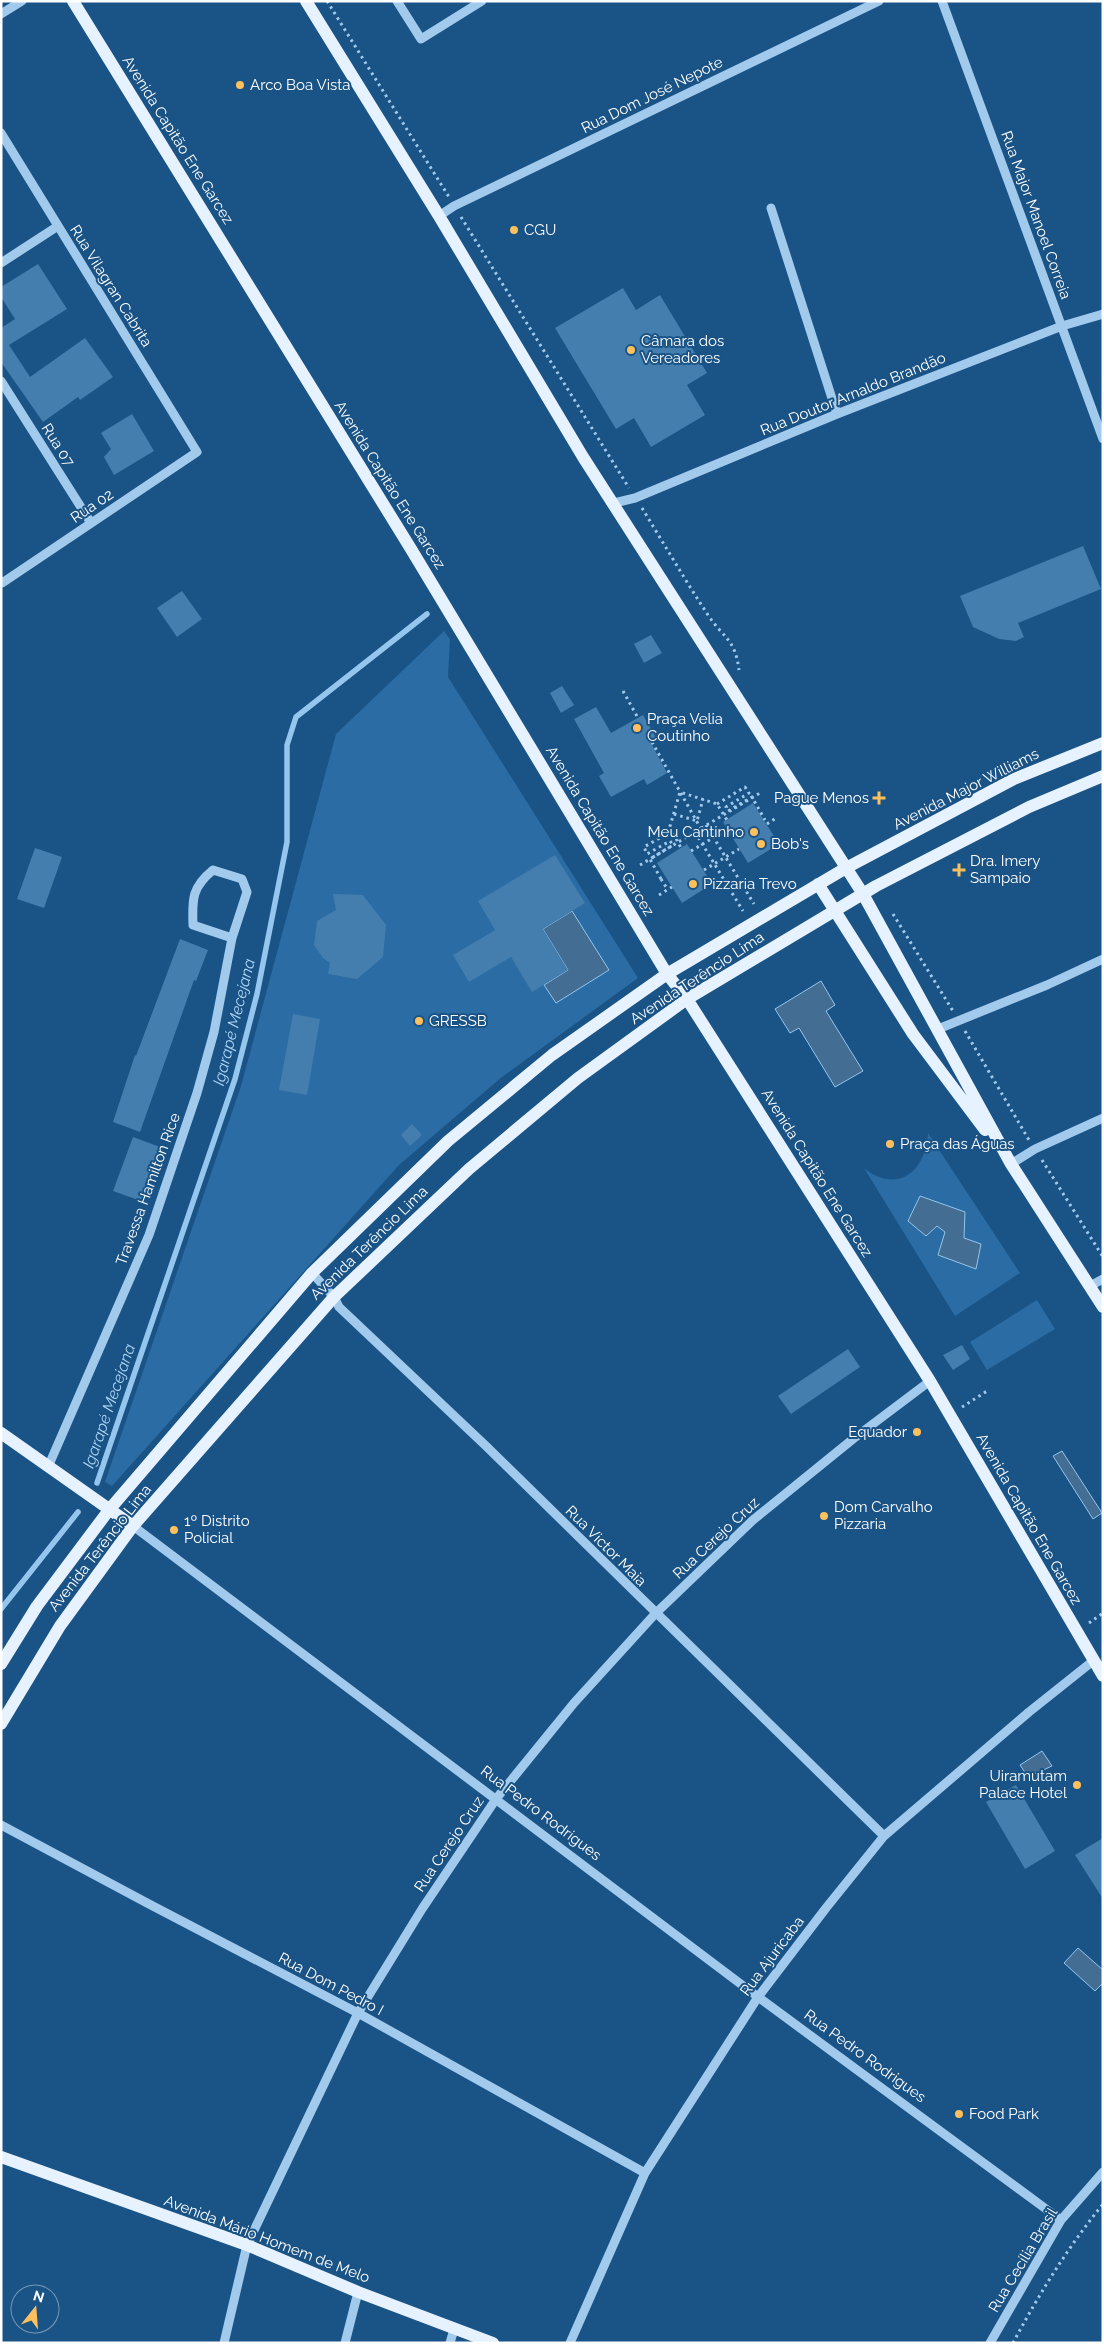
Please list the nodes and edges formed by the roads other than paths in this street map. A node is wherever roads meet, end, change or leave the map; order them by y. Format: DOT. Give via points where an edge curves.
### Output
graph roads {
  1 [pos="22,1"];
  2 [pos="73,1"];
  3 [pos="306,1"];
  4 [pos="397,1"];
  5 [pos="482,1"];
  6 [pos="879,1"];
  7 [pos="942,1"];
  8 [pos="1,14"];
  9 [pos="1,133"];
  10 [pos="771,208"];
  11 [pos="438,216"];
  12 [pos="58,226"];
  13 [pos="1,262"];
  14 [pos="1103,314"];
  15 [pos="1062,326"];
  16 [pos="1,381"];
  17 [pos="837,414"];
  18 [pos="1103,439"];
  19 [pos="197,452"];
  20 [pos="614,503"];
  21 [pos="91,523"];
  22 [pos="2,582"];
  23 [pos="1103,743"];
  24 [pos="1103,776"];
  25 [pos="846,868"];
  26 [pos="818,884"];
  27 [pos="863,894"];
  28 [pos="836,910"];
  29 [pos="232,938"];
  30 [pos="1103,959"];
  31 [pos="667,974"];
  32 [pos="687,999"];
  33 [pos="938,1029"];
  34 [pos="1103,1118"];
  35 [pos="1011,1164"];
  36 [pos="312,1273"];
  37 [pos="1103,1279"];
  38 [pos="1090,1286"];
  39 [pos="334,1297"];
  40 [pos="1103,1307"];
  41 [pos="930,1381"];
  42 [pos="1,1433"];
  43 [pos="52,1470"];
  44 [pos="106,1507"];
  45 [pos="133,1526"];
  46 [pos="655,1614"];
  47 [pos="1093,1661"];
  48 [pos="1,1664"];
  49 [pos="1103,1676"];
  50 [pos="1,1724"];
  51 [pos="496,1799"];
  52 [pos="1,1825"];
  53 [pos="884,1836"];
  54 [pos="758,1997"];
  55 [pos="358,2013"];
  56 [pos="1,2157"];
  57 [pos="1103,2172"];
  58 [pos="645,2173"];
  59 [pos="1060,2220"];
  60 [pos="247,2245"];
  61 [pos="358,2292"];
  62 [pos="454,2329"];
  63 [pos="224,2343"];
  64 [pos="345,2343"];
  65 [pos="450,2343"];
  66 [pos="493,2343"];
  67 [pos="570,2343"];
  68 [pos="990,2343"];
  1 -- 8 [label="street"];
  2 -- 31 [label="main road, Avenida Capitão Ene Garcez" via="411,549"];
  3 -- 11 [label="main road"];
  4 -- 5 [label="street" via="421,39"];
  6 -- 11 [label="street, Rua Dom José Nepote"];
  7 -- 15 [label="street, Rua Major Manoel Correia"];
  9 -- 12 [label="street, Rua Vilagran Cabrita"];
  10 -- 17 [label="street"];
  11 -- 20 [label="main road"];
  12 -- 13 [label="street"];
  12 -- 19 [label="street, Rua Vilagran Cabrita"];
  14 -- 15 [label="street, Rua Doutor Arnaldo Brandão"];
  15 -- 17 [label="street, Rua Doutor Arnaldo Brandão"];
  15 -- 18 [label="street, Rua Major Manoel Correia"];
  16 -- 21 [label="street, Rua 07"];
  17 -- 20 [label="street, Rua Doutor Arnaldo Brandão" via="635,498"];
  19 -- 21 [label="street, Rua 02"];
  20 -- 25 [label="main road"];
  21 -- 22 [label="street, Rua 02"];
  23 -- 25 [label="main road, Avenida Major Williams" via="1014,779"];
  24 -- 27 [label="main road" via="1030,807"];
  25 -- 26 [label="main road, Avenida Terêncio Lima"];
  25 -- 27 [label="main road"];
  26 -- 28 [label="main road"];
  26 -- 31 [label="main road, Avenida Terêncio Lima"];
  27 -- 28 [label="main road, Avenida Terêncio Lima"];
  27 -- 33 [label="main road"];
  28 -- 32 [label="main road, Avenida Terêncio Lima"];
  28 -- 35 [label="main road" via="913,1034"];
  29 -- 29 [label="street, Travessa Hamilton Rice" via="247,892 242,878 213,870 200,881 192,903 193,925"];
  29 -- 43 [label="street, Travessa Hamilton Rice" via="214,1032 200,1084 149,1235"];
  30 -- 33 [label="street"];
  31 -- 32 [label="main road, Avenida Capitão Ene Garcez"];
  31 -- 36 [label="main road, Avenida Terêncio Lima" via="552,1055 448,1141"];
  32 -- 39 [label="main road, Avenida Terêncio Lima" via="578,1078 469,1169"];
  32 -- 41 [label="main road, Avenida Capitão Ene Garcez"];
  33 -- 35 [label="main road"];
  34 -- 35 [label="street"];
  35 -- 38 [label="main road"];
  36 -- 39 [label="street, Rua Victor Maia"];
  36 -- 44 [label="main road, Avenida Terêncio Lima"];
  37 -- 38 [label="street"];
  38 -- 40 [label="main road"];
  39 -- 45 [label="main road, Avenida Terêncio Lima"];
  39 -- 46 [label="street, Rua Victor Maia" via="339,1307 486,1446"];
  41 -- 46 [label="street, Rua Cerejo Cruz" via="853,1438 753,1520"];
  41 -- 47 [label="main road, Avenida Capitão Ene Garcez"];
  42 -- 43 [label="main road, Rua Pedro Rodrigues"];
  43 -- 44 [label="main road, Rua Pedro Rodrigues"];
  44 -- 45 [label="main road, Rua Pedro Rodrigues"];
  44 -- 48 [label="main road, Avenida Terêncio Lima"];
  45 -- 50 [label="main road, Avenida Terêncio Lima" via="60,1626"];
  45 -- 51 [label="street, Rua Pedro Rodrigues"];
  46 -- 51 [label="street, Rua Cerejo Cruz" via="574,1703"];
  46 -- 53 [label="street, Rua Victor Maia"];
  47 -- 49 [label="main road, Avenida Capitão Ene Garcez"];
  47 -- 53 [label="street, Rua Ajuricaba"];
  51 -- 54 [label="street, Rua Pedro Rodrigues"];
  51 -- 55 [label="street, Rua Cerejo Cruz" via="422,1909"];
  52 -- 55 [label="street, Rua Dom Pedro I"];
  53 -- 54 [label="street, Rua Ajuricaba"];
  54 -- 58 [label="street, Rua Ajuricaba"];
  54 -- 59 [label="street, Rua Pedro Rodrigues"];
  55 -- 58 [label="street, Rua Dom Pedro I"];
  55 -- 60 [label="street, Rua Cerejo Cruz"];
  56 -- 60 [label="main road, Avenida Mário Homem de Melo"];
  57 -- 59 [label="street, Rua Cecília Brasil"];
  58 -- 67 [label="street, Rua Ajuricaba"];
  59 -- 68 [label="street, Rua Cecília Brasil"];
  60 -- 61 [label="main road, Avenida Mário Homem de Melo"];
  60 -- 63 [label="street, Rua Cerejo Cruz"];
  61 -- 62 [label="main road, Avenida Mário Homem de Melo"];
  61 -- 64 [label="street"];
  62 -- 65 [label="street"];
  62 -- 66 [label="main road, Avenida Mário Homem de Melo"];
}
